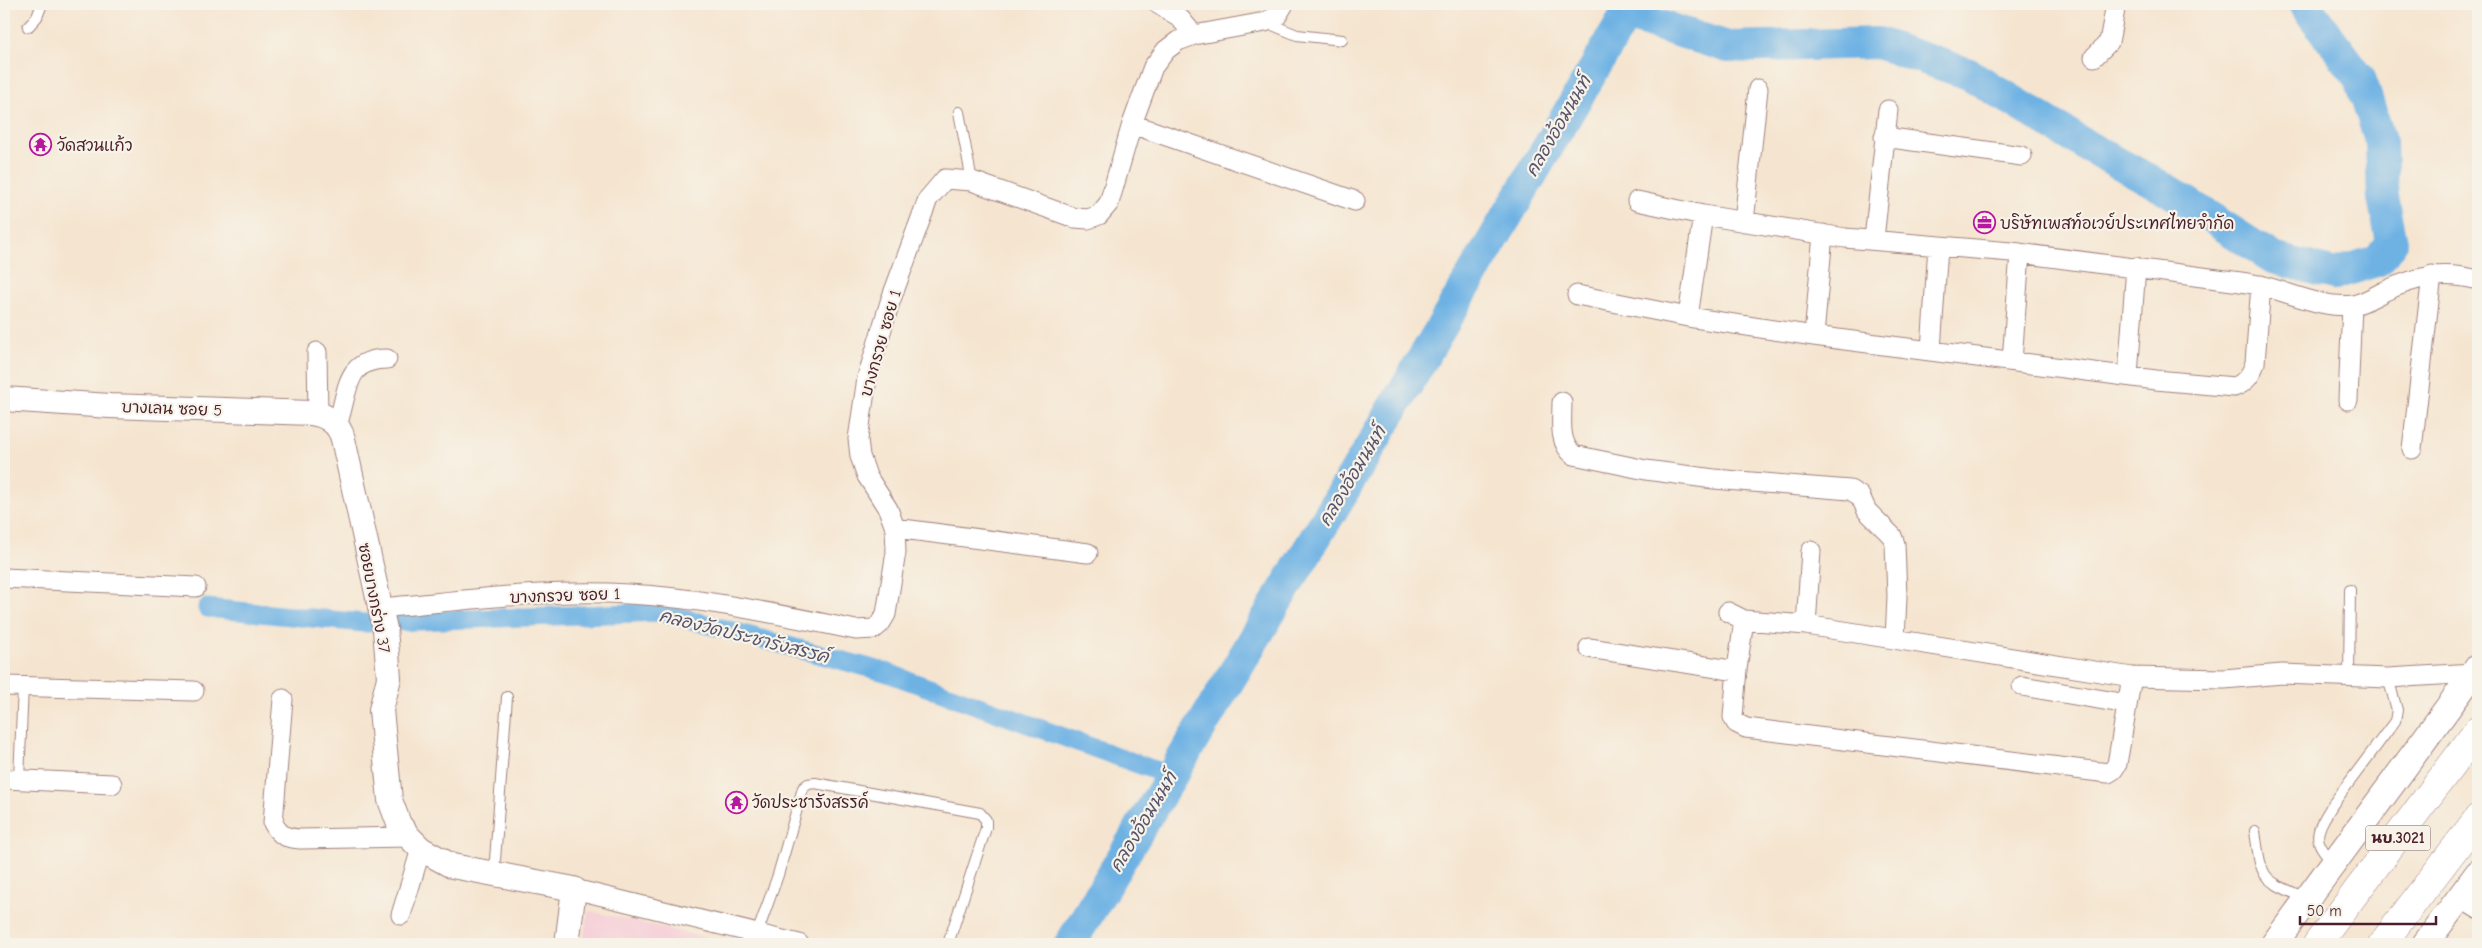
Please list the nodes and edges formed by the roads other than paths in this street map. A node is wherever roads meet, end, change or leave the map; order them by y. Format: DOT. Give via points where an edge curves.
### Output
graph roads {
  1 [pos="42,4"];
  2 [pos="1158,4"];
  3 [pos="1284,4"];
  4 [pos="2116,4"];
  5 [pos="1265,22"];
  6 [pos="28,27"];
  7 [pos="1194,35"];
  8 [pos="1342,40"];
  9 [pos="2094,57"];
  10 [pos="1758,88"];
  11 [pos="1888,110"];
  12 [pos="959,112"];
  13 [pos="1132,124"];
  14 [pos="1884,137"];
  15 [pos="2022,156"];
  16 [pos="972,181"];
  17 [pos="1355,201"];
  18 [pos="1637,201"];
  19 [pos="1703,215"];
  20 [pos="1744,222"];
  21 [pos="1823,234"];
  22 [pos="1874,239"];
  23 [pos="1938,246"];
  24 [pos="2020,254"];
  25 [pos="2136,266"];
  26 [pos="2432,275"];
  27 [pos="2478,280"];
  28 [pos="2261,286"];
  29 [pos="1577,295"];
  30 [pos="2352,305"];
  31 [pos="1688,317"];
  32 [pos="1814,336"];
  33 [pos="1931,350"];
  34 [pos="317,352"];
  35 [pos="387,359"];
  36 [pos="2012,361"];
  37 [pos="2128,375"];
  38 [pos="4,399"];
  39 [pos="2348,400"];
  40 [pos="1562,402"];
  41 [pos="328,419"];
  42 [pos="2412,449"];
  43 [pos="894,528"];
  44 [pos="1811,551"];
  45 [pos="1088,553"];
  46 [pos="4,578"];
  47 [pos="196,587"];
  48 [pos="2350,590"];
  49 [pos="381,616"];
  50 [pos="1806,625"];
  51 [pos="1895,639"];
  52 [pos="1589,648"];
  53 [pos="2476,670"];
  54 [pos="1737,671"];
  55 [pos="2132,677"];
  56 [pos="2349,677"];
  57 [pos="2388,678"];
  58 [pos="4,686"];
  59 [pos="22,686"];
  60 [pos="2022,686"];
  61 [pos="194,691"];
  62 [pos="506,697"];
  63 [pos="283,699"];
  64 [pos="2127,704"];
  65 [pos="2478,730"];
  66 [pos="11,779"];
  67 [pos="112,784"];
  68 [pos="2478,818"];
  69 [pos="2255,831"];
  70 [pos="415,843"];
  71 [pos="2336,862"];
  72 [pos="2478,873"];
  73 [pos="494,874"];
  74 [pos="574,889"];
  75 [pos="2308,900"];
  76 [pos="2469,904"];
  77 [pos="401,916"];
  78 [pos="757,934"];
  79 [pos="567,944"];
  80 [pos="799,944"];
  81 [pos="948,944"];
  82 [pos="2274,944"];
  83 [pos="2317,944"];
  84 [pos="2382,944"];
  85 [pos="2424,944"];
  1 -- 6 [label="lane"];
  2 -- 7 [label="street" via="1178,16"];
  3 -- 5 [label="street" via="1277,16"];
  4 -- 9 [label="street" via="2109,42"];
  5 -- 7 [label="street, บางกรวย ซอย 1"];
  5 -- 8 [label="lane" via="1297,35"];
  7 -- 13 [label="street, บางกรวย ซอย 1" via="1166,50 1153,67"];
  10 -- 20 [label="street"];
  11 -- 14 [label="street"];
  12 -- 16 [label="lane"];
  13 -- 16 [label="street, บางกรวย ซอย 1" via="1109,203 1099,215 1088,219 1075,218"];
  13 -- 17 [label="street"];
  14 -- 15 [label="street"];
  14 -- 22 [label="street"];
  16 -- 43 [label="street, บางกรวย ซอย 1" via="945,179 928,199 890,302 867,378 858,439 860,456 867,476 888,509"];
  18 -- 19 [label="street"];
  19 -- 20 [label="street"];
  19 -- 31 [label="street"];
  20 -- 21 [label="street"];
  21 -- 22 [label="street"];
  21 -- 32 [label="street"];
  22 -- 23 [label="street"];
  23 -- 24 [label="street"];
  23 -- 33 [label="street"];
  24 -- 25 [label="street"];
  24 -- 36 [label="street"];
  25 -- 28 [label="street"];
  25 -- 37 [label="street"];
  26 -- 27 [label="street"];
  26 -- 30 [label="street" via="2400,284"];
  26 -- 42 [label="street"];
  28 -- 30 [label="street" via="2320,302"];
  28 -- 37 [label="street" via="2256,363 2242,384 2234,388"];
  29 -- 31 [label="street"];
  30 -- 39 [label="street"];
  31 -- 32 [label="street"];
  32 -- 33 [label="street"];
  33 -- 36 [label="street"];
  34 -- 41 [label="street"];
  35 -- 41 [label="street" via="372,360 353,371"];
  36 -- 37 [label="street"];
  38 -- 41 [label="street, บางเลน ซอย 5"];
  40 -- 51 [label="street" via="1563,441 1574,456 1666,473 1850,490 1860,496 1867,511 1892,536 1895,544"];
  41 -- 49 [label="street, ซอยบางกร่าง 37" via="343,439"];
  43 -- 45 [label="street"];
  43 -- 49 [label="street, บางกรวย ซอย 1" via="896,552 886,614 874,629 728,604 628,594 531,594"];
  44 -- 50 [label="street"];
  46 -- 47 [label="street"];
  48 -- 56 [label="lane"];
  49 -- 70 [label="street, ซอยบางกร่าง 37" via="389,678 382,716 390,800 399,824"];
  50 -- 51 [label="street"];
  50 -- 54 [label="street" via="1736,616"];
  51 -- 55 [label="street"];
  52 -- 54 [label="street"];
  53 -- 57 [label="street"];
  53 -- 71 [label="main road, นบ.3021"];
  54 -- 64 [label="street" via="1733,717 1746,728 2091,772 2108,773 2118,764"];
  55 -- 56 [label="street" via="2224,679 2282,674"];
  55 -- 64 [label="street"];
  56 -- 57 [label="street"];
  57 -- 71 [label="lane" via="2397,710 2395,721 2333,804 2324,818 2318,838 2321,851"];
  58 -- 59 [label="street"];
  59 -- 61 [label="street"];
  59 -- 66 [label="lane"];
  60 -- 64 [label="street"];
  62 -- 73 [label="lane"];
  63 -- 70 [label="street" via="273,823 278,833 285,838"];
  65 -- 83 [label="main road, นบ.3021"];
  66 -- 67 [label="street"];
  68 -- 84 [label="main road, นบ.3021"];
  69 -- 75 [label="lane" via="2264,874 2271,882"];
  70 -- 73 [label="street, ซอยบางกร่าง 37" via="452,866"];
  70 -- 77 [label="street"];
  71 -- 75 [label="main road, นบ.3021"];
  72 -- 76 [label="main road"];
  73 -- 74 [label="street, ซอยบางกร่าง 37"];
  74 -- 78 [label="street"];
  74 -- 79 [label="street"];
  75 -- 82 [label="main road, นบ.3021"];
  76 -- 85 [label="main road"];
  78 -- 80 [label="street"];
  78 -- 81 [label="lane" via="803,788 815,783 980,813 986,820"];
}
